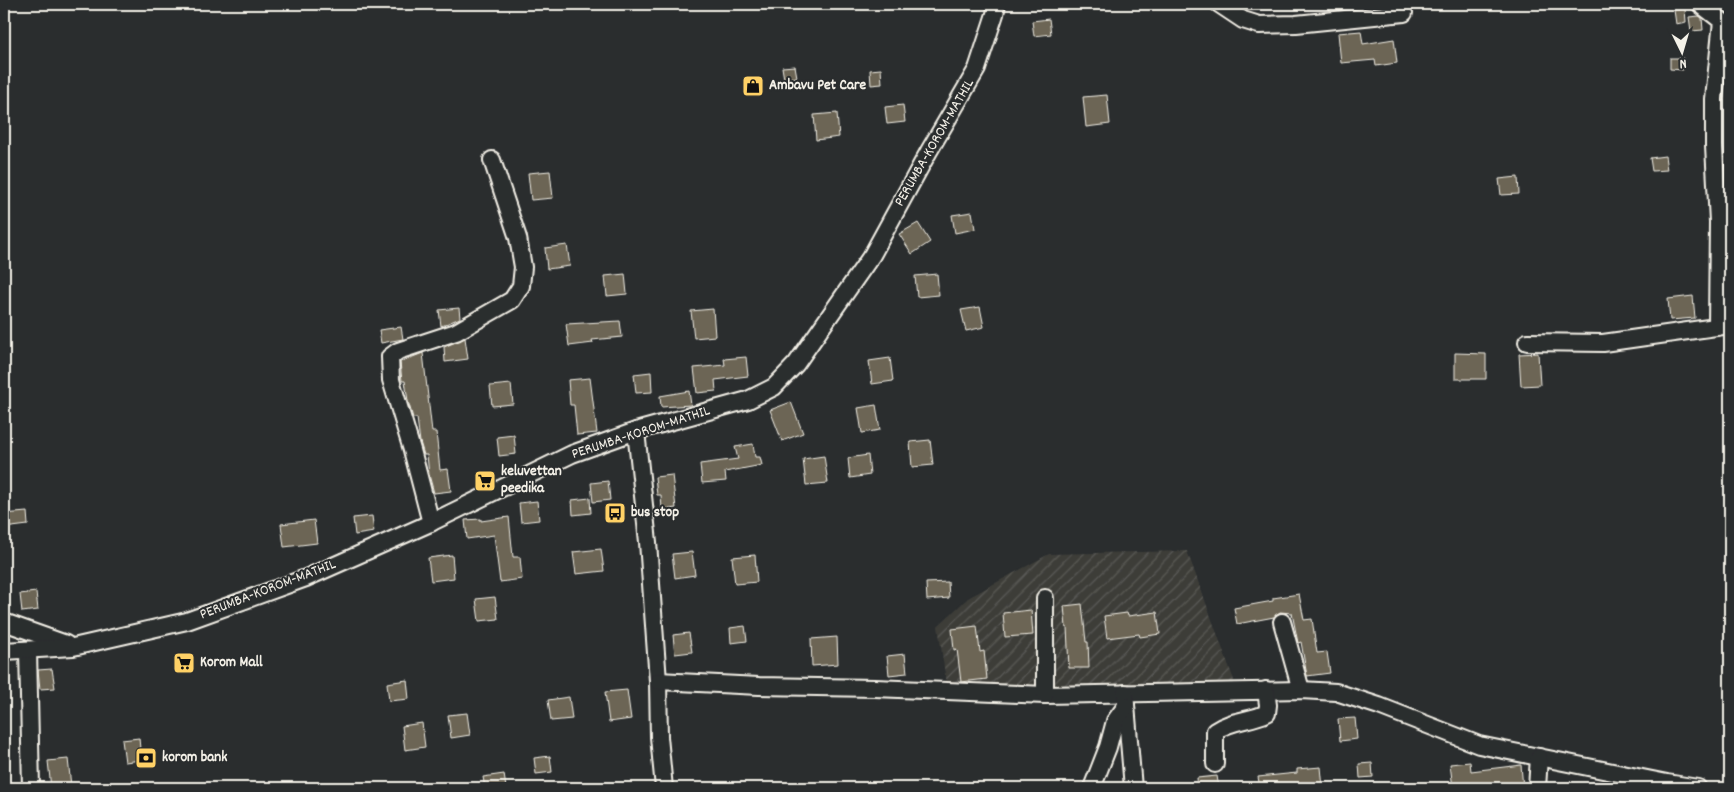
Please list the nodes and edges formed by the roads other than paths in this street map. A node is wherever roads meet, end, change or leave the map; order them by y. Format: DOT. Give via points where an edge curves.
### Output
graph roads {
  1 [pos="997,4"];
  2 [pos="1219,4"];
  3 [pos="1700,4"];
  4 [pos="1404,13"];
  5 [pos="1723,81"];
  6 [pos="492,160"];
  7 [pos="1724,326"];
  8 [pos="1527,342"];
  9 [pos="636,431"];
  10 [pos="431,523"];
  11 [pos="1045,598"];
  12 [pos="4,622"];
  13 [pos="1282,622"];
  14 [pos="73,647"];
  15 [pos="28,650"];
  16 [pos="4,652"];
  17 [pos="658,681"];
  18 [pos="1266,690"];
  19 [pos="1301,690"];
  20 [pos="1045,695"];
  21 [pos="1126,700"];
  22 [pos="1539,757"];
  23 [pos="1215,764"];
  24 [pos="31,788"];
  25 [pos="664,788"];
  26 [pos="1092,788"];
  27 [pos="1133,788"];
  28 [pos="1537,788"];
  29 [pos="1698,788"];
  1 -- 9 [label="street, PERUMBA-KOROM-MATHIL" via="977,69 872,255 796,364 774,387 748,400"];
  2 -- 4 [label="street" via="1243,20 1259,25"];
  3 -- 5 [label="street" via="1722,21"];
  5 -- 7 [label="street" via="1714,146"];
  6 -- 10 [label="street" via="518,238 523,267 521,286 512,300 456,332 398,351 390,357 391,380"];
  7 -- 8 [label="street" via="1603,343"];
  9 -- 10 [label="street, PERUMBA-KOROM-MATHIL" via="572,454"];
  9 -- 17 [label="street"];
  10 -- 14 [label="street, PERUMBA-KOROM-MATHIL" via="306,578 187,621"];
  11 -- 20 [label="street"];
  12 -- 14 [label="street"];
  13 -- 19 [label="street"];
  14 -- 15 [label="street, PERUMBA-KOROM-MATHIL"];
  15 -- 16 [label="street, PERUMBA-KOROM-MATHIL"];
  15 -- 24 [label="street"];
  17 -- 20 [label="street"];
  17 -- 25 [label="street"];
  18 -- 19 [label="street"];
  18 -- 21 [label="street"];
  18 -- 23 [label="street" via="1267,713 1224,725 1215,731"];
  19 -- 22 [label="street" via="1336,692 1479,745"];
  20 -- 21 [label="street"];
  21 -- 26 [label="street"];
  21 -- 27 [label="street"];
  22 -- 28 [label="street"];
  22 -- 29 [label="street"];
}
